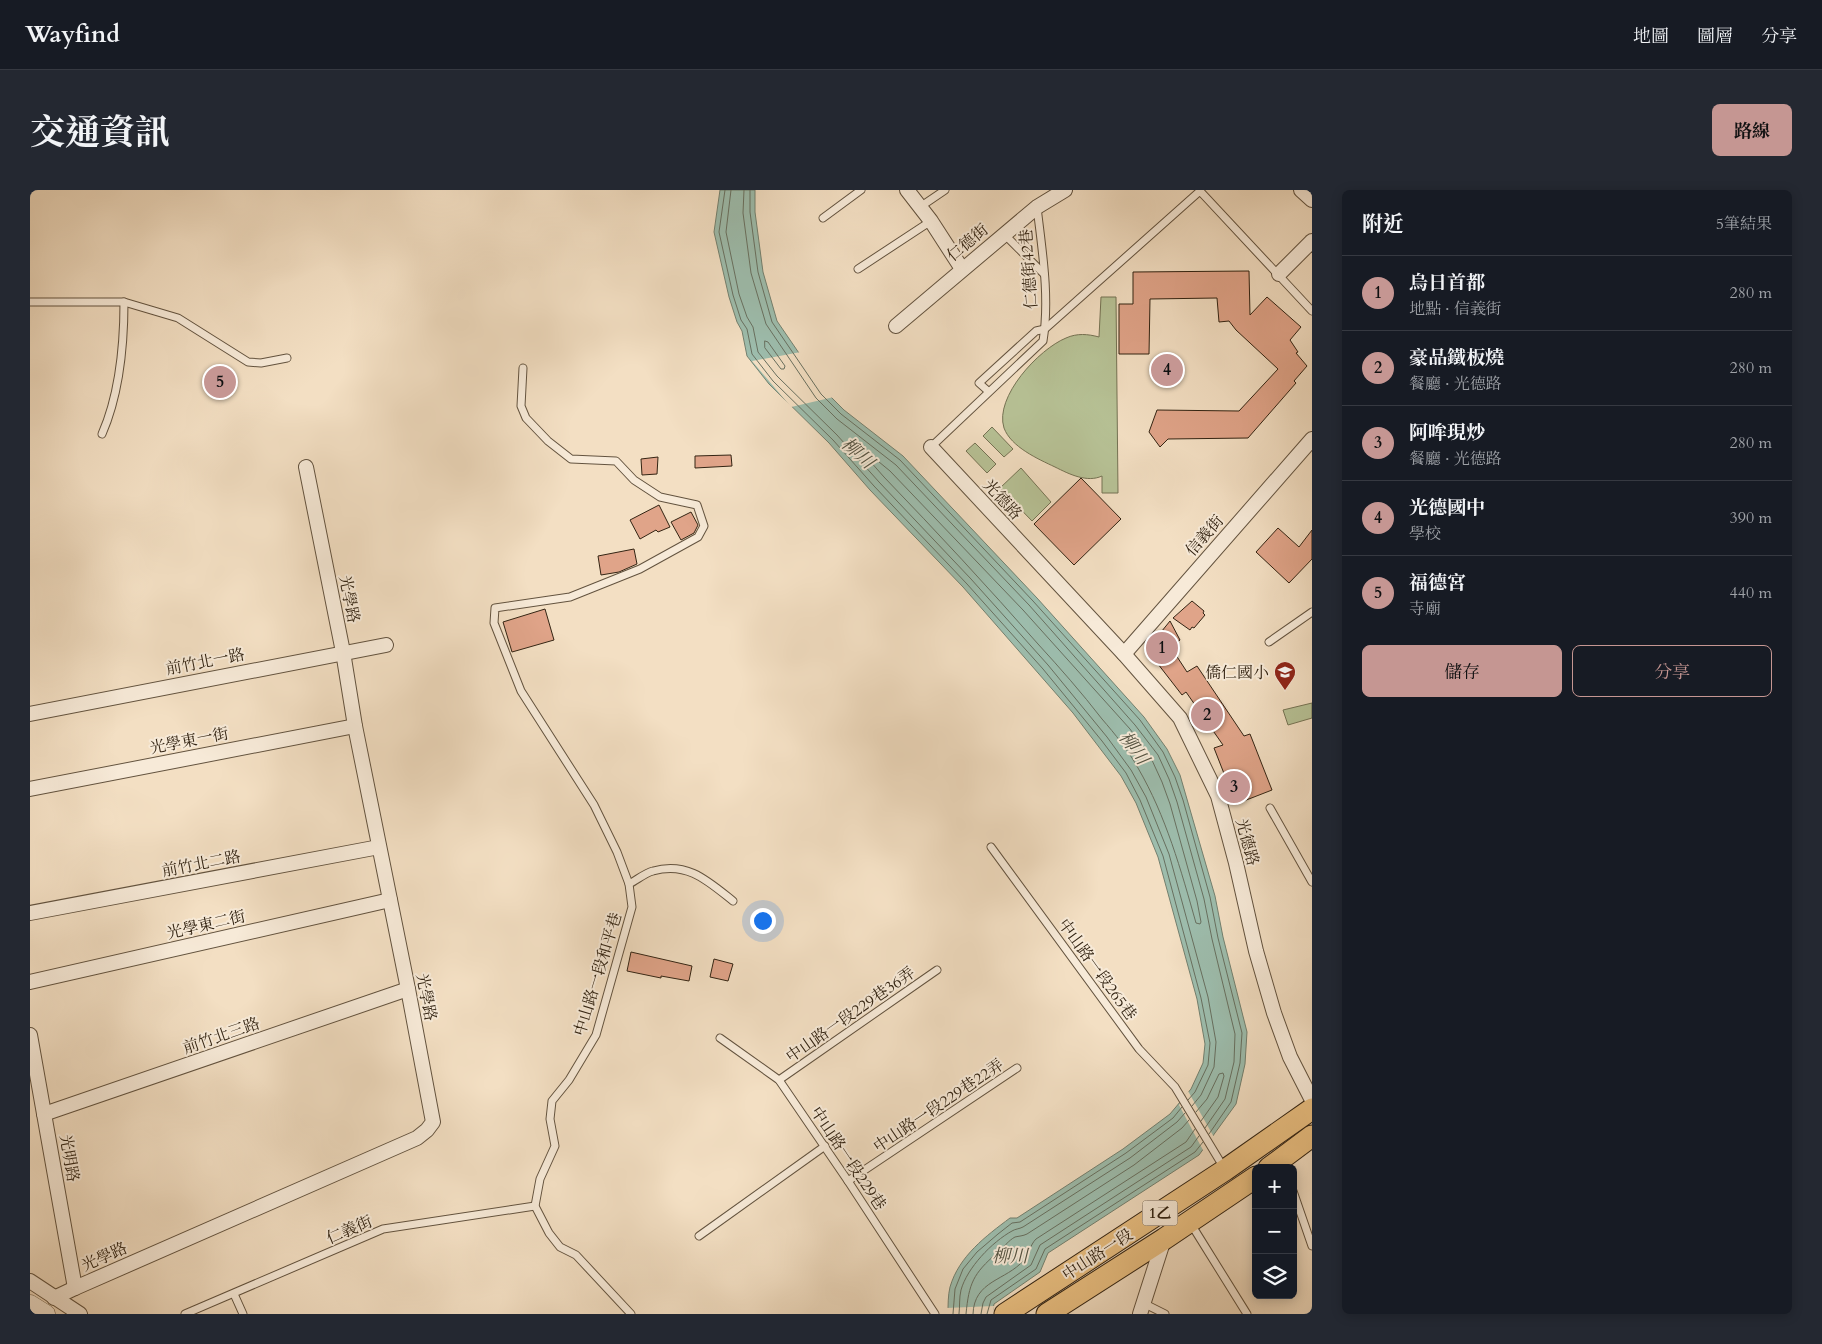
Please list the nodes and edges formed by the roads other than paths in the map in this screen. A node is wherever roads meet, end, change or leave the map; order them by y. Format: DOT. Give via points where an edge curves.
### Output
graph roads {
  1 [pos="861,190"];
  2 [pos="907,190"];
  3 [pos="945,190"];
  4 [pos="1301,190"];
  5 [pos="1056,192"];
  6 [pos="1312,200"];
  7 [pos="920,207"];
  8 [pos="1037,207"];
  9 [pos="823,218"];
  10 [pos="931,221"];
  11 [pos="1004,234"];
  12 [pos="1312,242"];
  13 [pos="858,269"];
  14 [pos="962,269"];
  15 [pos="1044,274"];
  16 [pos="1279,274"];
  17 [pos="30,302"];
  18 [pos="124,302"];
  19 [pos="1312,311"];
  20 [pos="896,326"];
  21 [pos="1045,329"];
  22 [pos="287,358"];
  23 [pos="523,368"];
  24 [pos="988,392"];
  25 [pos="102,434"];
  26 [pos="1312,439"];
  27 [pos="931,447"];
  28 [pos="306,467"];
  29 [pos="1312,612"];
  30 [pos="1269,642"];
  31 [pos="386,645"];
  32 [pos="343,652"];
  33 [pos="1124,654"];
  34 [pos="30,714"];
  35 [pos="355,726"];
  36 [pos="30,789"];
  37 [pos="1270,808"];
  38 [pos="379,847"];
  39 [pos="991,847"];
  40 [pos="1312,882"];
  41 [pos="629,884"];
  42 [pos="390,900"];
  43 [pos="733,901"];
  44 [pos="30,913"];
  45 [pos="936,970"];
  46 [pos="30,982"];
  47 [pos="408,989"];
  48 [pos="30,1035"];
  49 [pos="720,1038"];
  50 [pos="1017,1068"];
  51 [pos="779,1080"];
  52 [pos="1312,1100"];
  53 [pos="1312,1108"];
  54 [pos="44,1114"];
  55 [pos="1312,1136"];
  56 [pos="825,1146"];
  57 [pos="1220,1163"];
  58 [pos="1280,1164"];
  59 [pos="1252,1180"];
  60 [pos="848,1181"];
  61 [pos="1297,1203"];
  62 [pos="535,1206"];
  63 [pos="1190,1222"];
  64 [pos="699,1236"];
  65 [pos="1164,1239"];
  66 [pos="1312,1246"];
  67 [pos="30,1281"];
  68 [pos="75,1288"];
  69 [pos="234,1294"];
  70 [pos="30,1304"];
  71 [pos="50,1306"];
  72 [pos="1141,1309"];
  73 [pos="80,1314"];
  74 [pos="185,1314"];
  75 [pos="243,1314"];
  76 [pos="631,1314"];
  77 [pos="935,1314"];
  78 [pos="1005,1314"];
  79 [pos="1047,1314"];
  80 [pos="1165,1314"];
  81 [pos="1247,1314"];
  1 -- 9 [label="lane"];
  2 -- 7 [label="street"];
  3 -- 7 [label="lane"];
  4 -- 6 [label="street"];
  5 -- 8 [label="street, 仁德街"];
  7 -- 10 [label="street"];
  8 -- 11 [label="street, 仁德街"];
  8 -- 15 [label="lane, 仁德街42巷"];
  10 -- 13 [label="lane"];
  10 -- 14 [label="street"];
  11 -- 14 [label="street, 仁德街"];
  11 -- 15 [label="lane"];
  12 -- 16 [label="street"];
  14 -- 20 [label="street, 仁德街"];
  15 -- 21 [label="lane, 仁德街42巷"];
  16 -- 19 [label="lane"];
  16 -- 21 [label="lane" via="1200,191"];
  17 -- 18 [label="lane"];
  18 -- 22 [label="lane" via="178,318 248,362"];
  18 -- 25 [label="lane" via="122,350 111,413"];
  21 -- 24 [label="lane" via="1043,341"];
  21 -- 24 [label="lane" via="1036,331 979,383"];
  23 -- 41 [label="lane, 中山路一段和平巷" via="521,406 526,418 548,441 571,459 616,461 634,480 660,497 698,505 704,526 698,537 640,569 570,596 496,608 494,622 521,691 594,805"];
  24 -- 27 [label="lane"];
  26 -- 33 [label="street, 信義街"];
  27 -- 33 [label="street, 光德路"];
  28 -- 32 [label="street, 光學路"];
  29 -- 30 [label="lane"];
  31 -- 32 [label="street, 前竹北一路"];
  32 -- 34 [label="street, 前竹北一路"];
  32 -- 35 [label="street, 光學路"];
  33 -- 52 [label="street, 光德路" via="1180,718 1218,796 1274,1013 1290,1057"];
  35 -- 36 [label="street, 光學東一街"];
  35 -- 38 [label="street, 光學路"];
  37 -- 40 [label="lane"];
  38 -- 42 [label="street, 光學路"];
  38 -- 44 [label="street, 前竹北二路"];
  39 -- 57 [label="lane, 中山路一段265巷" via="1139,1049 1175,1087"];
  41 -- 43 [label="lane" via="652,871 673,868 699,875"];
  41 -- 62 [label="lane, 中山路一段和平巷" via="632,907 596,1035 552,1101 550,1119 555,1146 540,1179"];
  42 -- 46 [label="street, 光學東二街"];
  42 -- 47 [label="street, 光學路"];
  45 -- 51 [label="lane, 中山路一段229巷36弄"];
  47 -- 54 [label="street, 前竹北三路"];
  47 -- 68 [label="street, 光學路" via="432,1122 427,1130 417,1138"];
  48 -- 54 [label="street, 光明路"];
  49 -- 51 [label="lane, 中山路一段229巷"];
  50 -- 60 [label="lane, 中山路一段229巷22弄"];
  51 -- 56 [label="lane, 中山路一段229巷"];
  53 -- 57 [label="main road, 中山路一段 / 1乙"];
  54 -- 68 [label="street, 光明路"];
  55 -- 58 [label="main road"];
  56 -- 60 [label="lane, 中山路一段229巷"];
  56 -- 64 [label="lane"];
  57 -- 78 [label="main road, 中山路一段 / 1乙"];
  59 -- 63 [label="main road, 中山路一段 / 1乙"];
  60 -- 77 [label="lane, 中山路一段229巷"];
  61 -- 66 [label="lane"];
  62 -- 69 [label="lane, 仁義街" via="382,1229"];
  62 -- 76 [label="lane" via="548,1233 560,1248 576,1255"];
  63 -- 65 [label="main road, 中山路一段 / 1乙"];
  63 -- 81 [label="lane"];
  65 -- 72 [label="street"];
  65 -- 79 [label="main road, 中山路一段 / 1乙"];
  67 -- 71 [label="street"];
  68 -- 71 [label="street, 光學路"];
  69 -- 74 [label="lane, 仁義街"];
  69 -- 75 [label="lane"];
  70 -- 71 [label="street"];
  71 -- 73 [label="street"];
  72 -- 80 [label="lane"];
}
